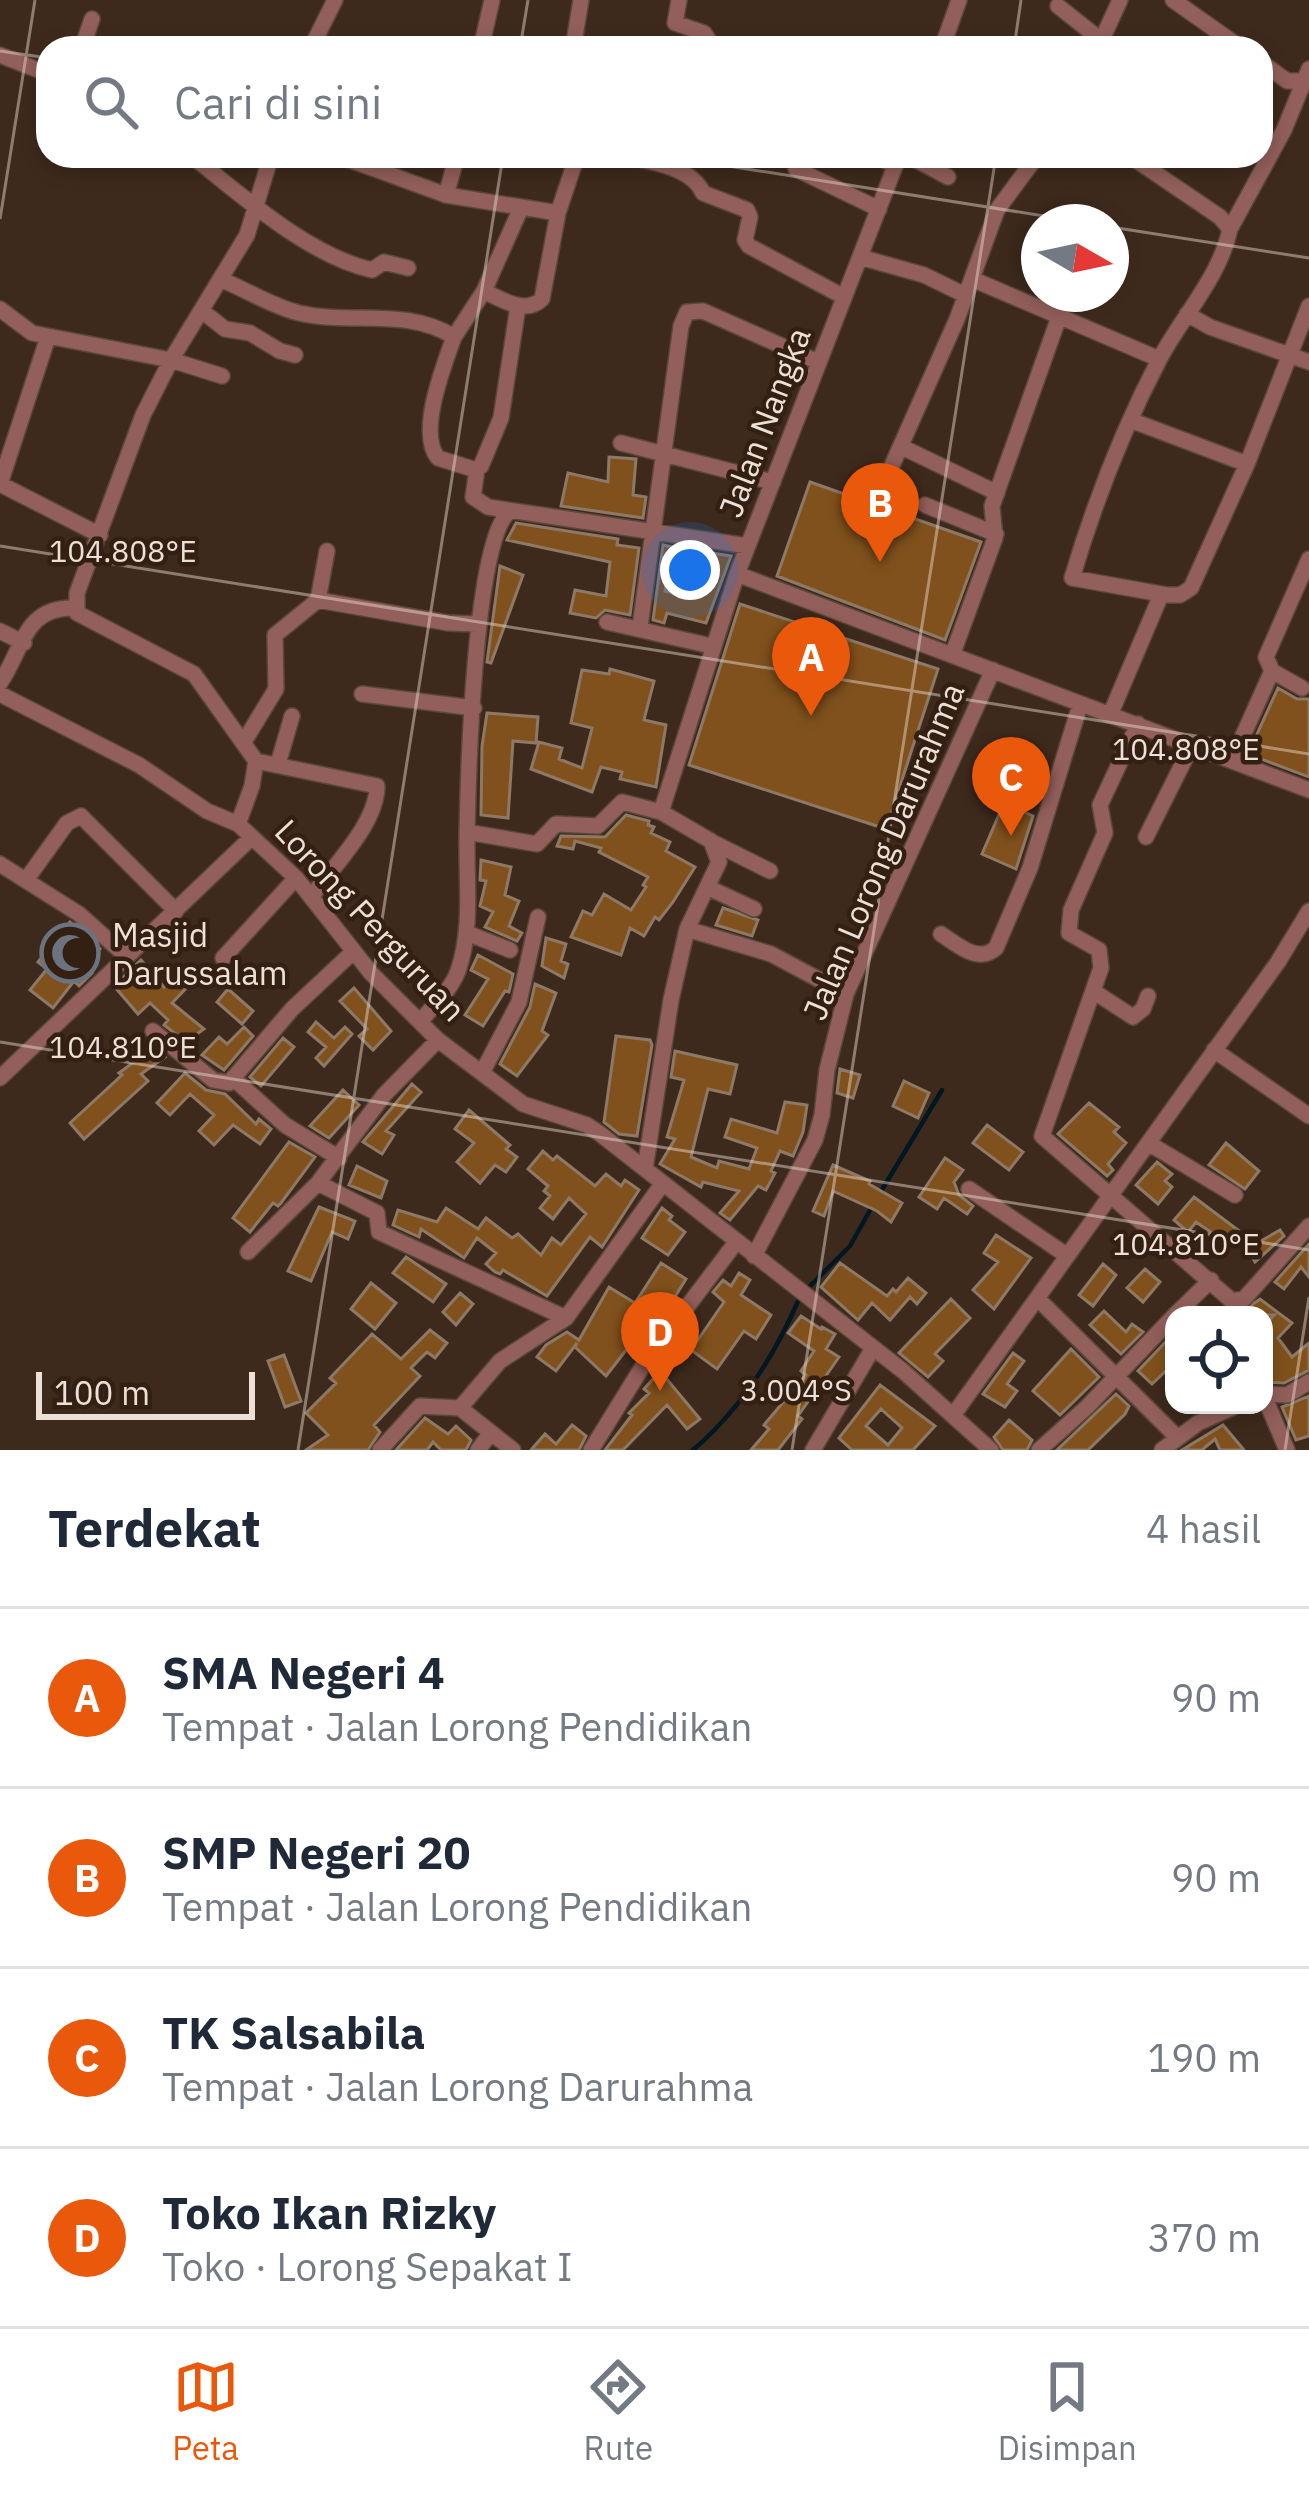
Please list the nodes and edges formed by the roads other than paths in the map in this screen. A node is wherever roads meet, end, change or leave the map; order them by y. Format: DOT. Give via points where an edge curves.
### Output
graph roads {
  1 [pos="335,0"];
  2 [pos="492,0"];
  3 [pos="581,0"];
  4 [pos="679,0"];
  5 [pos="959,0"];
  6 [pos="1120,0"];
  7 [pos="1173,0"];
  8 [pos="1058,6"];
  9 [pos="92,19"];
  10 [pos="86,36"];
  11 [pos="317,36"];
  12 [pos="484,36"];
  13 [pos="575,36"];
  14 [pos="706,36"];
  15 [pos="946,36"];
  16 [pos="1091,36"];
  17 [pos="1104,36"];
  18 [pos="1224,36"];
  19 [pos="0,56"];
  20 [pos="36,70"];
  21 [pos="1273,70"];
  22 [pos="1305,75"];
  23 [pos="1273,148"];
  24 [pos="207,168"];
  25 [pos="269,168"];
  26 [pos="373,168"];
  27 [pos="454,168"];
  28 [pos="573,168"];
  29 [pos="665,168"];
  30 [pos="897,168"];
  31 [pos="924,168"];
  32 [pos="1028,168"];
  33 [pos="1148,168"];
  34 [pos="1262,168"];
  35 [pos="796,170"];
  36 [pos="948,177"];
  37 [pos="446,195"];
  38 [pos="258,208"];
  39 [pos="521,208"];
  40 [pos="879,209"];
  41 [pos="558,213"];
  42 [pos="1230,229"];
  43 [pos="860,257"];
  44 [pos="408,268"];
  45 [pos="222,280"];
  46 [pos="968,287"];
  47 [pos="484,291"];
  48 [pos="844,297"];
  49 [pos="518,306"];
  50 [pos="1309,306"];
  51 [pos="0,309"];
  52 [pos="202,310"];
  53 [pos="1187,314"];
  54 [pos="1059,317"];
  55 [pos="48,337"];
  56 [pos="454,337"];
  57 [pos="295,355"];
  58 [pos="1290,356"];
  59 [pos="1159,359"];
  60 [pos="171,360"];
  61 [pos="818,362"];
  62 [pos="1309,362"];
  63 [pos="222,376"];
  64 [pos="1133,421"];
  65 [pos="621,443"];
  66 [pos="902,447"];
  67 [pos="661,452"];
  68 [pos="1247,464"];
  69 [pos="477,469"];
  70 [pos="773,482"];
  71 [pos="0,484"];
  72 [pos="882,488"];
  73 [pos="997,494"];
  74 [pos="925,506"];
  75 [pos="509,512"];
  76 [pos="650,531"];
  77 [pos="996,534"];
  78 [pos="100,535"];
  79 [pos="748,546"];
  80 [pos="327,551"];
  81 [pos="1309,559"];
  82 [pos="737,574"];
  83 [pos="1161,595"];
  84 [pos="318,600"];
  85 [pos="74,608"];
  86 [pos="607,622"];
  87 [pos="478,624"];
  88 [pos="640,627"];
  89 [pos="0,631"];
  90 [pos="24,643"];
  91 [pos="711,646"];
  92 [pos="953,653"];
  93 [pos="993,670"];
  94 [pos="1272,671"];
  95 [pos="0,683"];
  96 [pos="1302,688"];
  97 [pos="0,694"];
  98 [pos="362,694"];
  99 [pos="1080,705"];
  100 [pos="474,708"];
  101 [pos="1110,715"];
  102 [pos="292,716"];
  103 [pos="1138,724"];
  104 [pos="245,740"];
  105 [pos="1192,745"];
  106 [pos="256,760"];
  107 [pos="1232,760"];
  108 [pos="278,764"];
  109 [pos="1309,790"];
  110 [pos="661,812"];
  111 [pos="238,824"];
  112 [pos="467,832"];
  113 [pos="252,837"];
  114 [pos="1146,837"];
  115 [pos="711,841"];
  116 [pos="0,864"];
  117 [pos="770,871"];
  118 [pos="296,878"];
  119 [pos="26,880"];
  120 [pos="707,886"];
  121 [pos="312,896"];
  122 [pos="754,909"];
  123 [pos="176,911"];
  124 [pos="1309,911"];
  125 [pos="538,917"];
  126 [pos="687,929"];
  127 [pos="467,933"];
  128 [pos="940,934"];
  129 [pos="510,950"];
  130 [pos="354,951"];
  131 [pos="125,955"];
  132 [pos="223,958"];
  133 [pos="1093,991"];
  134 [pos="847,994"];
  135 [pos="1148,996"];
  136 [pos="420,1022"];
  137 [pos="153,1031"];
  138 [pos="438,1040"];
  139 [pos="1214,1050"];
  140 [pos="482,1073"];
  141 [pos="0,1078"];
  142 [pos="233,1078"];
  143 [pos="1309,1116"];
  144 [pos="1148,1143"];
  145 [pos="339,1158"];
  146 [pos="645,1168"];
  147 [pos="318,1183"];
  148 [pos="663,1183"];
  149 [pos="969,1189"];
  150 [pos="1235,1195"];
  151 [pos="1109,1197"];
  152 [pos="1307,1234"];
  153 [pos="736,1241"];
  154 [pos="248,1252"];
  155 [pos="1066,1255"];
  156 [pos="754,1256"];
  157 [pos="1210,1280"];
  158 [pos="1037,1298"];
  159 [pos="1185,1306"];
  160 [pos="566,1318"];
  161 [pos="1165,1326"];
  162 [pos="873,1348"];
  163 [pos="1117,1373"];
  164 [pos="1309,1382"];
  165 [pos="1273,1395"];
  166 [pos="460,1408"];
  167 [pos="954,1414"];
  168 [pos="1218,1414"];
  169 [pos="1272,1414"];
  170 [pos="490,1434"];
  171 [pos="1178,1438"];
  172 [pos="380,1450"];
  173 [pos="478,1450"];
  174 [pos="514,1450"];
  175 [pos="591,1450"];
  176 [pos="813,1450"];
  177 [pos="991,1450"];
  178 [pos="1039,1450"];
  179 [pos="1162,1450"];
  180 [pos="1286,1450"];
  1 -- 11 [label="street"];
  2 -- 12 [label="street"];
  3 -- 13 [label="street"];
  4 -- 14 [label="street" via="674,21"];
  5 -- 15 [label="street"];
  6 -- 17 [label="street"];
  7 -- 18 [label="street"];
  8 -- 16 [label="street"];
  9 -- 10 [label="street"];
  19 -- 20 [label="street"];
  21 -- 22 [label="street" via="1291,83"];
  22 -- 23 [label="street"];
  24 -- 38 [label="street"];
  25 -- 38 [label="street"];
  26 -- 37 [label="street"];
  27 -- 37 [label="street"];
  28 -- 41 [label="street"];
  29 -- 48 [label="street" via="747,209 749,246"];
  30 -- 40 [label="street, Jalan Nangka"];
  31 -- 36 [label="street"];
  32 -- 46 [label="street" via="997,210"];
  33 -- 42 [label="street"];
  34 -- 42 [label="street"];
  35 -- 40 [label="street"];
  37 -- 39 [label="street"];
  38 -- 44 [label="street" via="348,264"];
  38 -- 45 [label="street"];
  39 -- 41 [label="street"];
  39 -- 47 [label="street"];
  40 -- 43 [label="street, Jalan Nangka"];
  41 -- 49 [label="street" via="544,296 535,306"];
  42 -- 53 [label="street"];
  43 -- 46 [label="street"];
  43 -- 48 [label="street, Jalan Nangka"];
  45 -- 52 [label="street"];
  45 -- 56 [label="street" via="296,312 421,321"];
  46 -- 54 [label="street"];
  46 -- 66 [label="street"];
  47 -- 49 [label="street"];
  47 -- 56 [label="street"];
  48 -- 61 [label="street, Jalan Nangka"];
  49 -- 69 [label="street" via="501,418"];
  50 -- 58 [label="street"];
  51 -- 55 [label="street"];
  52 -- 57 [label="street" via="225,329"];
  52 -- 60 [label="street"];
  53 -- 58 [label="street"];
  53 -- 59 [label="street"];
  54 -- 59 [label="street"];
  54 -- 73 [label="street"];
  55 -- 60 [label="street"];
  55 -- 71 [label="street"];
  56 -- 69 [label="street" via="428,441 438,458"];
  58 -- 62 [label="street"];
  58 -- 68 [label="street"];
  59 -- 64 [label="street"];
  60 -- 63 [label="street"];
  60 -- 78 [label="street" via="142,415"];
  61 -- 67 [label="street" via="703,311 687,312"];
  61 -- 70 [label="street, Jalan Nangka"];
  64 -- 68 [label="street"];
  64 -- 83 [label="street" via="1072,578"];
  65 -- 67 [label="street"];
  66 -- 72 [label="street"];
  66 -- 73 [label="street"];
  67 -- 70 [label="street"];
  67 -- 76 [label="street"];
  68 -- 83 [label="street" via="1191,588"];
  69 -- 75 [label="street" via="473,497"];
  70 -- 79 [label="street, Jalan Nangka"];
  71 -- 78 [label="street"];
  73 -- 77 [label="street"];
  74 -- 77 [label="street"];
  75 -- 76 [label="street"];
  75 -- 87 [label="street" via="490,554"];
  76 -- 79 [label="street"];
  76 -- 88 [label="street"];
  77 -- 92 [label="street"];
  78 -- 85 [label="street"];
  79 -- 82 [label="street, Jalan Nangka"];
  80 -- 84 [label="street"];
  81 -- 94 [label="street" via="1266,657"];
  82 -- 91 [label="street, Jalan Nangka"];
  82 -- 92 [label="street"];
  83 -- 101 [label="street"];
  84 -- 87 [label="street"];
  84 -- 104 [label="street" via="274,635 276,689"];
  85 -- 90 [label="street" via="39,614"];
  85 -- 104 [label="street" via="194,674"];
  86 -- 88 [label="street"];
  87 -- 100 [label="street"];
  88 -- 91 [label="street"];
  89 -- 90 [label="street"];
  90 -- 95 [label="street"];
  91 -- 110 [label="street, Jalan Nangka"];
  92 -- 93 [label="street"];
  93 -- 99 [label="street"];
  93 -- 134 [label="street, Jalan Lorong Darurahma"];
  94 -- 96 [label="street"];
  94 -- 107 [label="street"];
  97 -- 111 [label="street"];
  98 -- 100 [label="street"];
  99 -- 101 [label="street"];
  99 -- 128 [label="street" via="996,948 978,955"];
  100 -- 112 [label="street"];
  101 -- 103 [label="street"];
  102 -- 108 [label="street"];
  103 -- 105 [label="street"];
  103 -- 133 [label="street" via="1100,805 1105,833 1069,917 1069,933 1102,956"];
  104 -- 106 [label="street"];
  105 -- 107 [label="street"];
  105 -- 114 [label="street"];
  106 -- 108 [label="street"];
  106 -- 111 [label="street, Lorong Perguruan"];
  107 -- 109 [label="street"];
  108 -- 121 [label="street" via="378,788 364,823"];
  110 -- 112 [label="street" via="622,802 598,826 556,824 536,844"];
  110 -- 115 [label="street"];
  111 -- 113 [label="street, Lorong Perguruan"];
  112 -- 127 [label="street"];
  113 -- 118 [label="street, Lorong Perguruan"];
  113 -- 123 [label="street"];
  115 -- 117 [label="street"];
  115 -- 120 [label="street" via="719,862"];
  116 -- 119 [label="street"];
  118 -- 121 [label="street, Lorong Perguruan"];
  118 -- 132 [label="street"];
  119 -- 123 [label="street" via="67,823 81,816"];
  119 -- 131 [label="street"];
  120 -- 122 [label="street"];
  120 -- 126 [label="street"];
  121 -- 130 [label="street, Lorong Perguruan"];
  123 -- 131 [label="street"];
  124 -- 139 [label="street"];
  125 -- 140 [label="street" via="519,1001"];
  126 -- 134 [label="street" via="771,955"];
  126 -- 146 [label="street"];
  127 -- 129 [label="street"];
  127 -- 136 [label="street" via="456,976"];
  130 -- 136 [label="street, Lorong Perguruan"];
  130 -- 142 [label="street"];
  131 -- 141 [label="street"];
  133 -- 135 [label="street" via="1133,1017"];
  133 -- 151 [label="street" via="1042,1131"];
  134 -- 156 [label="street, Jalan Lorong Darurahma" via="820,1126"];
  136 -- 138 [label="street, Lorong Perguruan"];
  137 -- 142 [label="street" via="213,1080"];
  138 -- 140 [label="street, Lorong Perguruan"];
  138 -- 145 [label="street" via="384,1095"];
  139 -- 143 [label="street"];
  139 -- 144 [label="street"];
  140 -- 146 [label="street, Lorong Perguruan" via="532,1109 587,1125"];
  142 -- 145 [label="street"];
  144 -- 150 [label="street"];
  144 -- 151 [label="street"];
  145 -- 147 [label="street"];
  146 -- 148 [label="street, Lorong Perguruan"];
  147 -- 154 [label="street"];
  147 -- 160 [label="street" via="377,1214 379,1232"];
  148 -- 153 [label="street, Lorong Perguruan"];
  148 -- 160 [label="street"];
  149 -- 155 [label="street"];
  151 -- 155 [label="street"];
  151 -- 157 [label="street"];
  152 -- 157 [label="street" via="1241,1301 1227,1299"];
  153 -- 156 [label="street, Lorong Perguruan"];
  153 -- 175 [label="street"];
  155 -- 158 [label="street"];
  156 -- 162 [label="street, Lorong Perguruan"];
  157 -- 159 [label="street"];
  158 -- 163 [label="street"];
  158 -- 167 [label="street"];
  160 -- 166 [label="street" via="500,1361"];
  161 -- 163 [label="street"];
  162 -- 167 [label="street, Lorong Perguruan"];
  162 -- 176 [label="street"];
  163 -- 171 [label="street"];
  163 -- 178 [label="street"];
  164 -- 165 [label="street"];
  166 -- 170 [label="street"];
  166 -- 172 [label="street" via="420,1406"];
  167 -- 177 [label="street, Lorong Perguruan"];
  168 -- 171 [label="street"];
  169 -- 180 [label="street"];
  170 -- 173 [label="street"];
  170 -- 174 [label="street"];
  171 -- 179 [label="street"];
}
